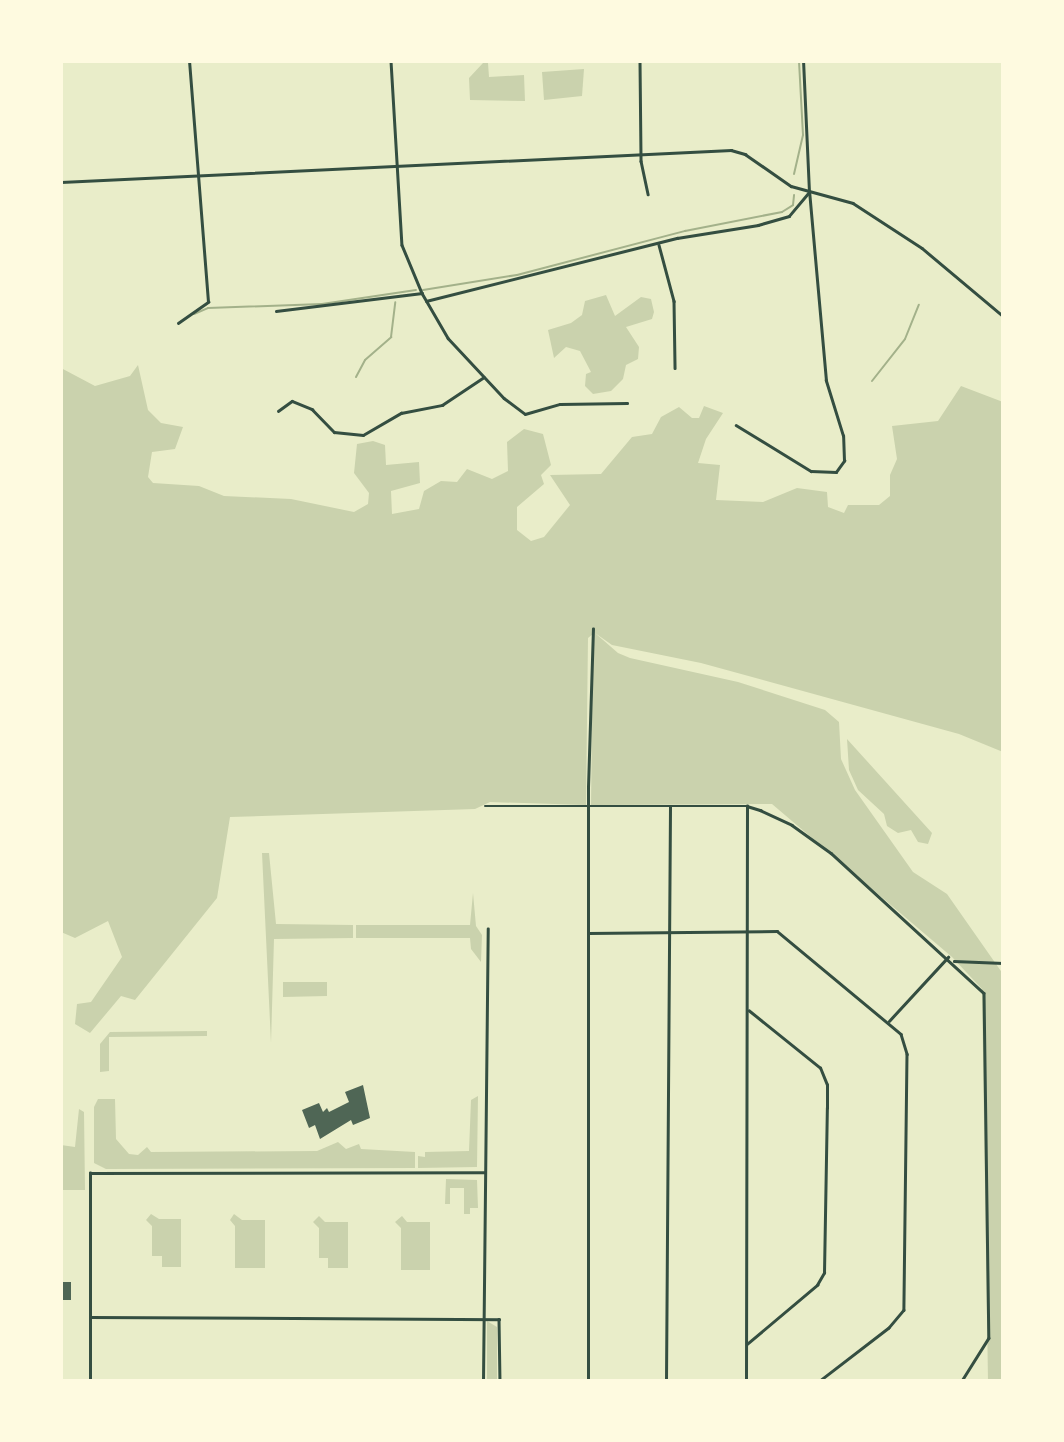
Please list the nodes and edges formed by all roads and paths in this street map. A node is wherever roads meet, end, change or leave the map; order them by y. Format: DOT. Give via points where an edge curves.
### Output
graph roads {
  1 [pos="189,61"];
  2 [pos="391,61"];
  3 [pos="640,61"];
  4 [pos="803,61"];
  5 [pos="642,152"];
  6 [pos="398,168"];
  7 [pos="200,176"];
  8 [pos="61,182"];
  9 [pos="809,192"];
  10 [pos="648,194"];
  11 [pos="658,244"];
  12 [pos="422,293"];
  13 [pos="426,301"];
  14 [pos="276,311"];
  15 [pos="1003,316"];
  16 [pos="178,323"];
  17 [pos="675,368"];
  18 [pos="484,377"];
  19 [pos="627,403"];
  20 [pos="278,411"];
  21 [pos="736,425"];
  22 [pos="593,629"];
  23 [pos="485,806"];
  24 [pos="670,806"];
  25 [pos="747,806"];
  26 [pos="589,807"];
  27 [pos="488,929"];
  28 [pos="588,933"];
  29 [pos="669,933"];
  30 [pos="746,933"];
  31 [pos="948,957"];
  32 [pos="953,961"];
  33 [pos="1003,963"];
  34 [pos="749,1011"];
  35 [pos="889,1021"];
  36 [pos="484,1172"];
  37 [pos="90,1317"];
  38 [pos="484,1318"];
  39 [pos="747,1344"];
  40 [pos="90,1381"];
  41 [pos="483,1381"];
  42 [pos="499,1381"];
  43 [pos="588,1381"];
  44 [pos="666,1381"];
  45 [pos="746,1381"];
  46 [pos="820,1381"];
  47 [pos="962,1381"];
  1 -- 7 [label="street"];
  2 -- 6 [label="street"];
  3 -- 5 [label="street"];
  4 -- 9 [label="street"];
  5 -- 6 [label="street"];
  5 -- 9 [label="street" via="731,150 745,154 780,181"];
  5 -- 10 [label="street"];
  6 -- 7 [label="street"];
  6 -- 12 [label="street" via="402,244"];
  7 -- 8 [label="street"];
  7 -- 16 [label="street" via="208,302"];
  9 -- 11 [label="street" via="789,216"];
  9 -- 15 [label="street" via="853,203 922,248"];
  9 -- 21 [label="street" via="826,381 843,436 844,461 836,472 811,471"];
  11 -- 13 [label="street"];
  11 -- 17 [label="street" via="674,301"];
  12 -- 13 [label="street"];
  12 -- 14 [label="street"];
  13 -- 18 [label="street" via="448,338"];
  18 -- 19 [label="street" via="525,414 560,404"];
  18 -- 20 [label="street" via="442,405 401,413 363,435 334,432 312,409 292,401"];
  22 -- 26 [label="street"];
  23 -- 26 [label="street"];
  24 -- 25 [label="street"];
  24 -- 26 [label="street"];
  24 -- 29 [label="street"];
  25 -- 30 [label="street"];
  25 -- 31 [label="street" via="792,825 831,853"];
  26 -- 28 [label="street"];
  27 -- 36 [label="street"];
  28 -- 29 [label="street"];
  28 -- 43 [label="street"];
  29 -- 30 [label="street"];
  29 -- 44 [label="street"];
  30 -- 34 [label="street"];
  30 -- 35 [label="street" via="783,933"];
  31 -- 32 [label="street"];
  31 -- 35 [label="street"];
  32 -- 33 [label="street"];
  32 -- 47 [label="street" via="984,993 987,1012 989,1339"];
  34 -- 39 [label="street"];
  34 -- 39 [label="street" via="820,1068 827,1085 827,1108 824,1273 817,1285"];
  35 -- 46 [label="street" via="901,1034 907,1054 904,1310 890,1328"];
  36 -- 37 [label="street" via="90,1173"];
  36 -- 38 [label="street"];
  37 -- 38 [label="street"];
  37 -- 40 [label="street"];
  38 -- 41 [label="street"];
  38 -- 42 [label="street" via="499,1318"];
  39 -- 45 [label="street"];
}
